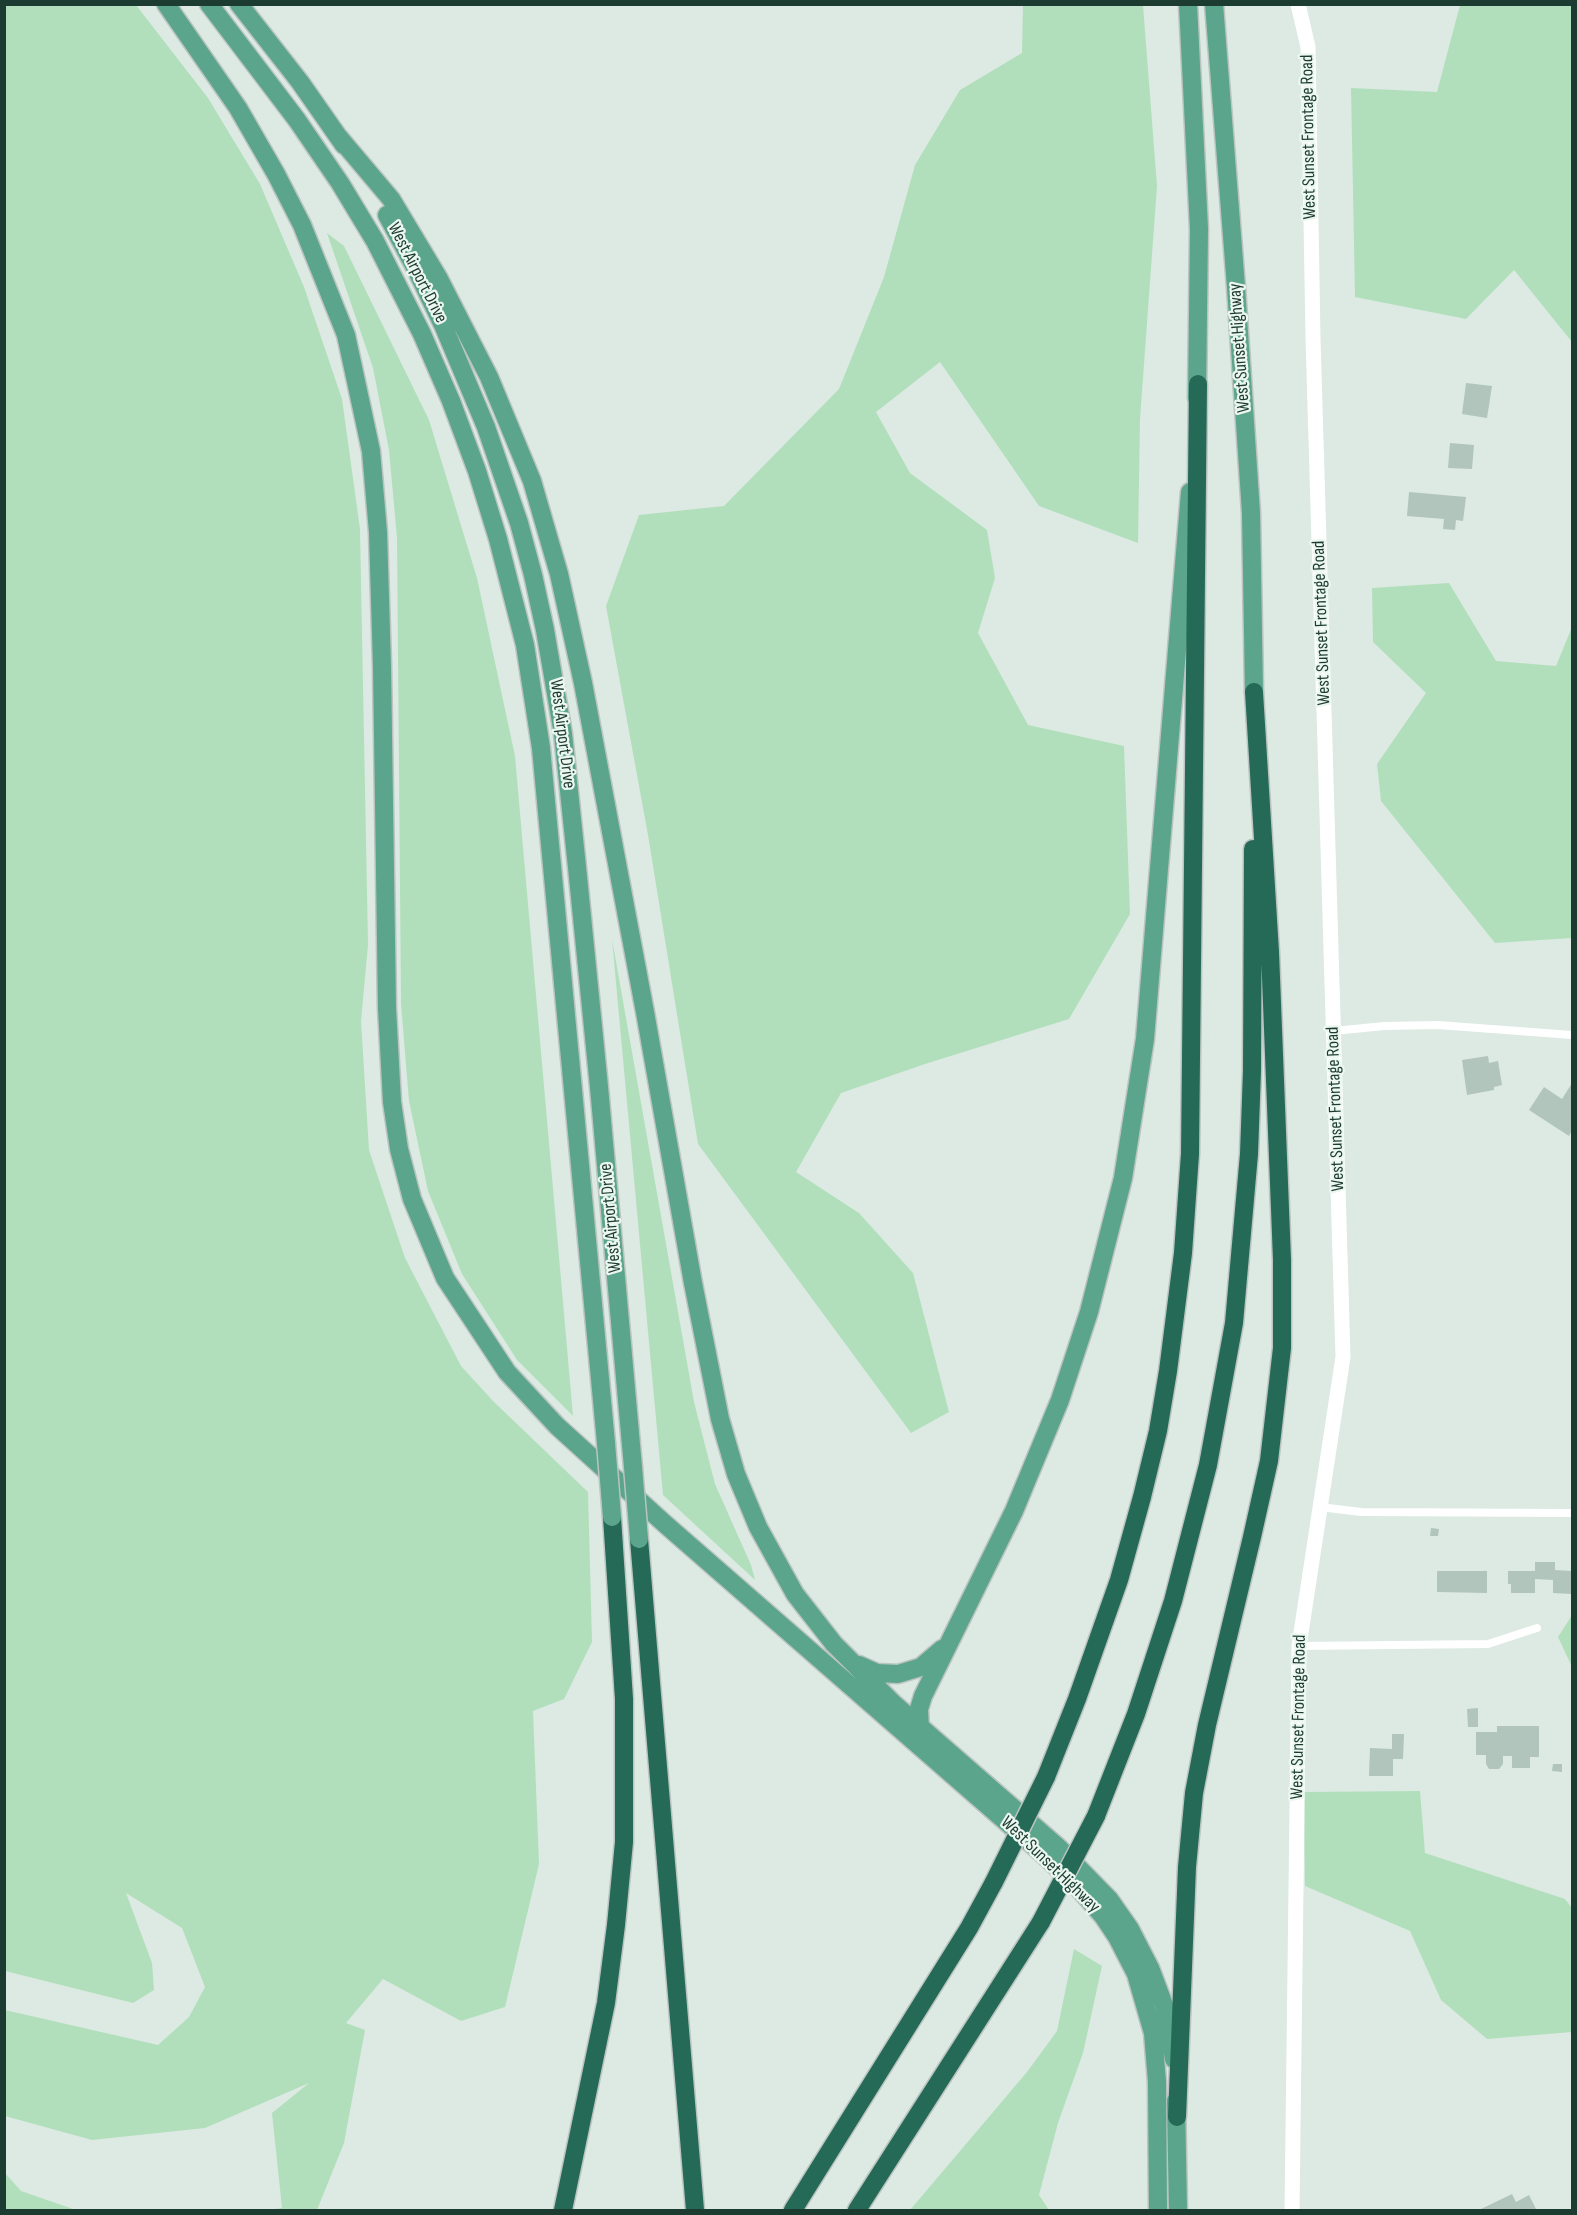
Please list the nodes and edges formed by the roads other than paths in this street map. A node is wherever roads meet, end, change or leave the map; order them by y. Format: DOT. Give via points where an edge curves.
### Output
graph roads {
  1 [pos="166,4"];
  2 [pos="209,4"];
  3 [pos="239,4"];
  4 [pos="1188,4"];
  5 [pos="1214,4"];
  6 [pos="1298,4"];
  7 [pos="337,135"];
  8 [pos="1198,384"];
  9 [pos="1254,692"];
  10 [pos="1334,1031"];
  11 [pos="1572,1035"];
  12 [pos="1320,1507"];
  13 [pos="1572,1512"];
  14 [pos="612,1517"];
  15 [pos="639,1539"];
  16 [pos="1537,1628"];
  17 [pos="955,1631"];
  18 [pos="1299,1646"];
  19 [pos="849,1659"];
  20 [pos="919,1726"];
  21 [pos="930,1755"];
  22 [pos="1177,2117"];
  23 [pos="563,2211"];
  24 [pos="695,2211"];
  25 [pos="793,2211"];
  26 [pos="857,2211"];
  27 [pos="1158,2211"];
  28 [pos="1178,2211"];
  29 [pos="1292,2211"];
  1 -- 21 [label="main road, West Sunset Highway" via="238,108 297,215 346,335 371,451 378,532 392,1102 412,1199 445,1278 507,1372 557,1426"];
  2 -- 14 [label="main road, West Airport Drive, bridge" via="297,120 375,242 451,401 498,538 525,645 542,758"];
  3 -- 7 [label="main road, West Airport Drive"];
  4 -- 8 [label="main road, West Sunset Highway" via="1199,229"];
  5 -- 9 [label="main road, West Sunset Highway" via="1251,513"];
  6 -- 10 [label="street, West Sunset Frontage Road" via="1308,47 1313,350"];
  7 -- 15 [label="main road, West Airport Drive, bridge" via="385,211 462,367 503,473 533,575 564,744"];
  7 -- 19 [label="main road" via="390,199 440,279 489,377 532,481 559,574 583,683 720,1419 736,1474 768,1548 806,1609"];
  8 -- 17 [label="main road, West Sunset Highway" via="1146,1028 1123,1178 1089,1312 1056,1410 1018,1502"];
  8 -- 25 [label="highway, bridge" via="1190,1154 1183,1253 1158,1431 1119,1580 1046,1777 969,1928"];
  9 -- 22 [label="highway" via="1271,976 1282,1348 1269,1461 1194,1793 1187,1867"];
  9 -- 26 [label="highway, bridge" via="1249,1154 1234,1323 1208,1465 1176,1590 1136,1714 1096,1816 1041,1922"];
  10 -- 11 [label="lane" via="1438,1025"];
  10 -- 12 [label="street, West Sunset Frontage Road" via="1343,1357"];
  12 -- 13 [label="lane" via="1361,1512"];
  12 -- 18 [label="street, West Sunset Frontage Road"];
  14 -- 23 [label="highway" via="624,1699 624,1842 606,2003"];
  15 -- 24 [label="highway"];
  16 -- 18 [label="lane" via="1488,1644"];
  17 -- 19 [label="main road" via="937,1655 911,1671 877,1673"];
  17 -- 20 [label="main road" via="923,1696"];
  18 -- 29 [label="street, West Sunset Frontage Road"];
  19 -- 20 [label="main road"];
  20 -- 21 [label="main road"];
  20 -- 22 [label="main road" via="1059,1848 1098,1886 1126,1922 1164,2005 1173,2051"];
  21 -- 27 [label="main road, West Sunset Highway" via="1077,1886 1103,1916 1136,1974 1149,2015 1156,2057"];
  22 -- 28 [label="main road"];
}
